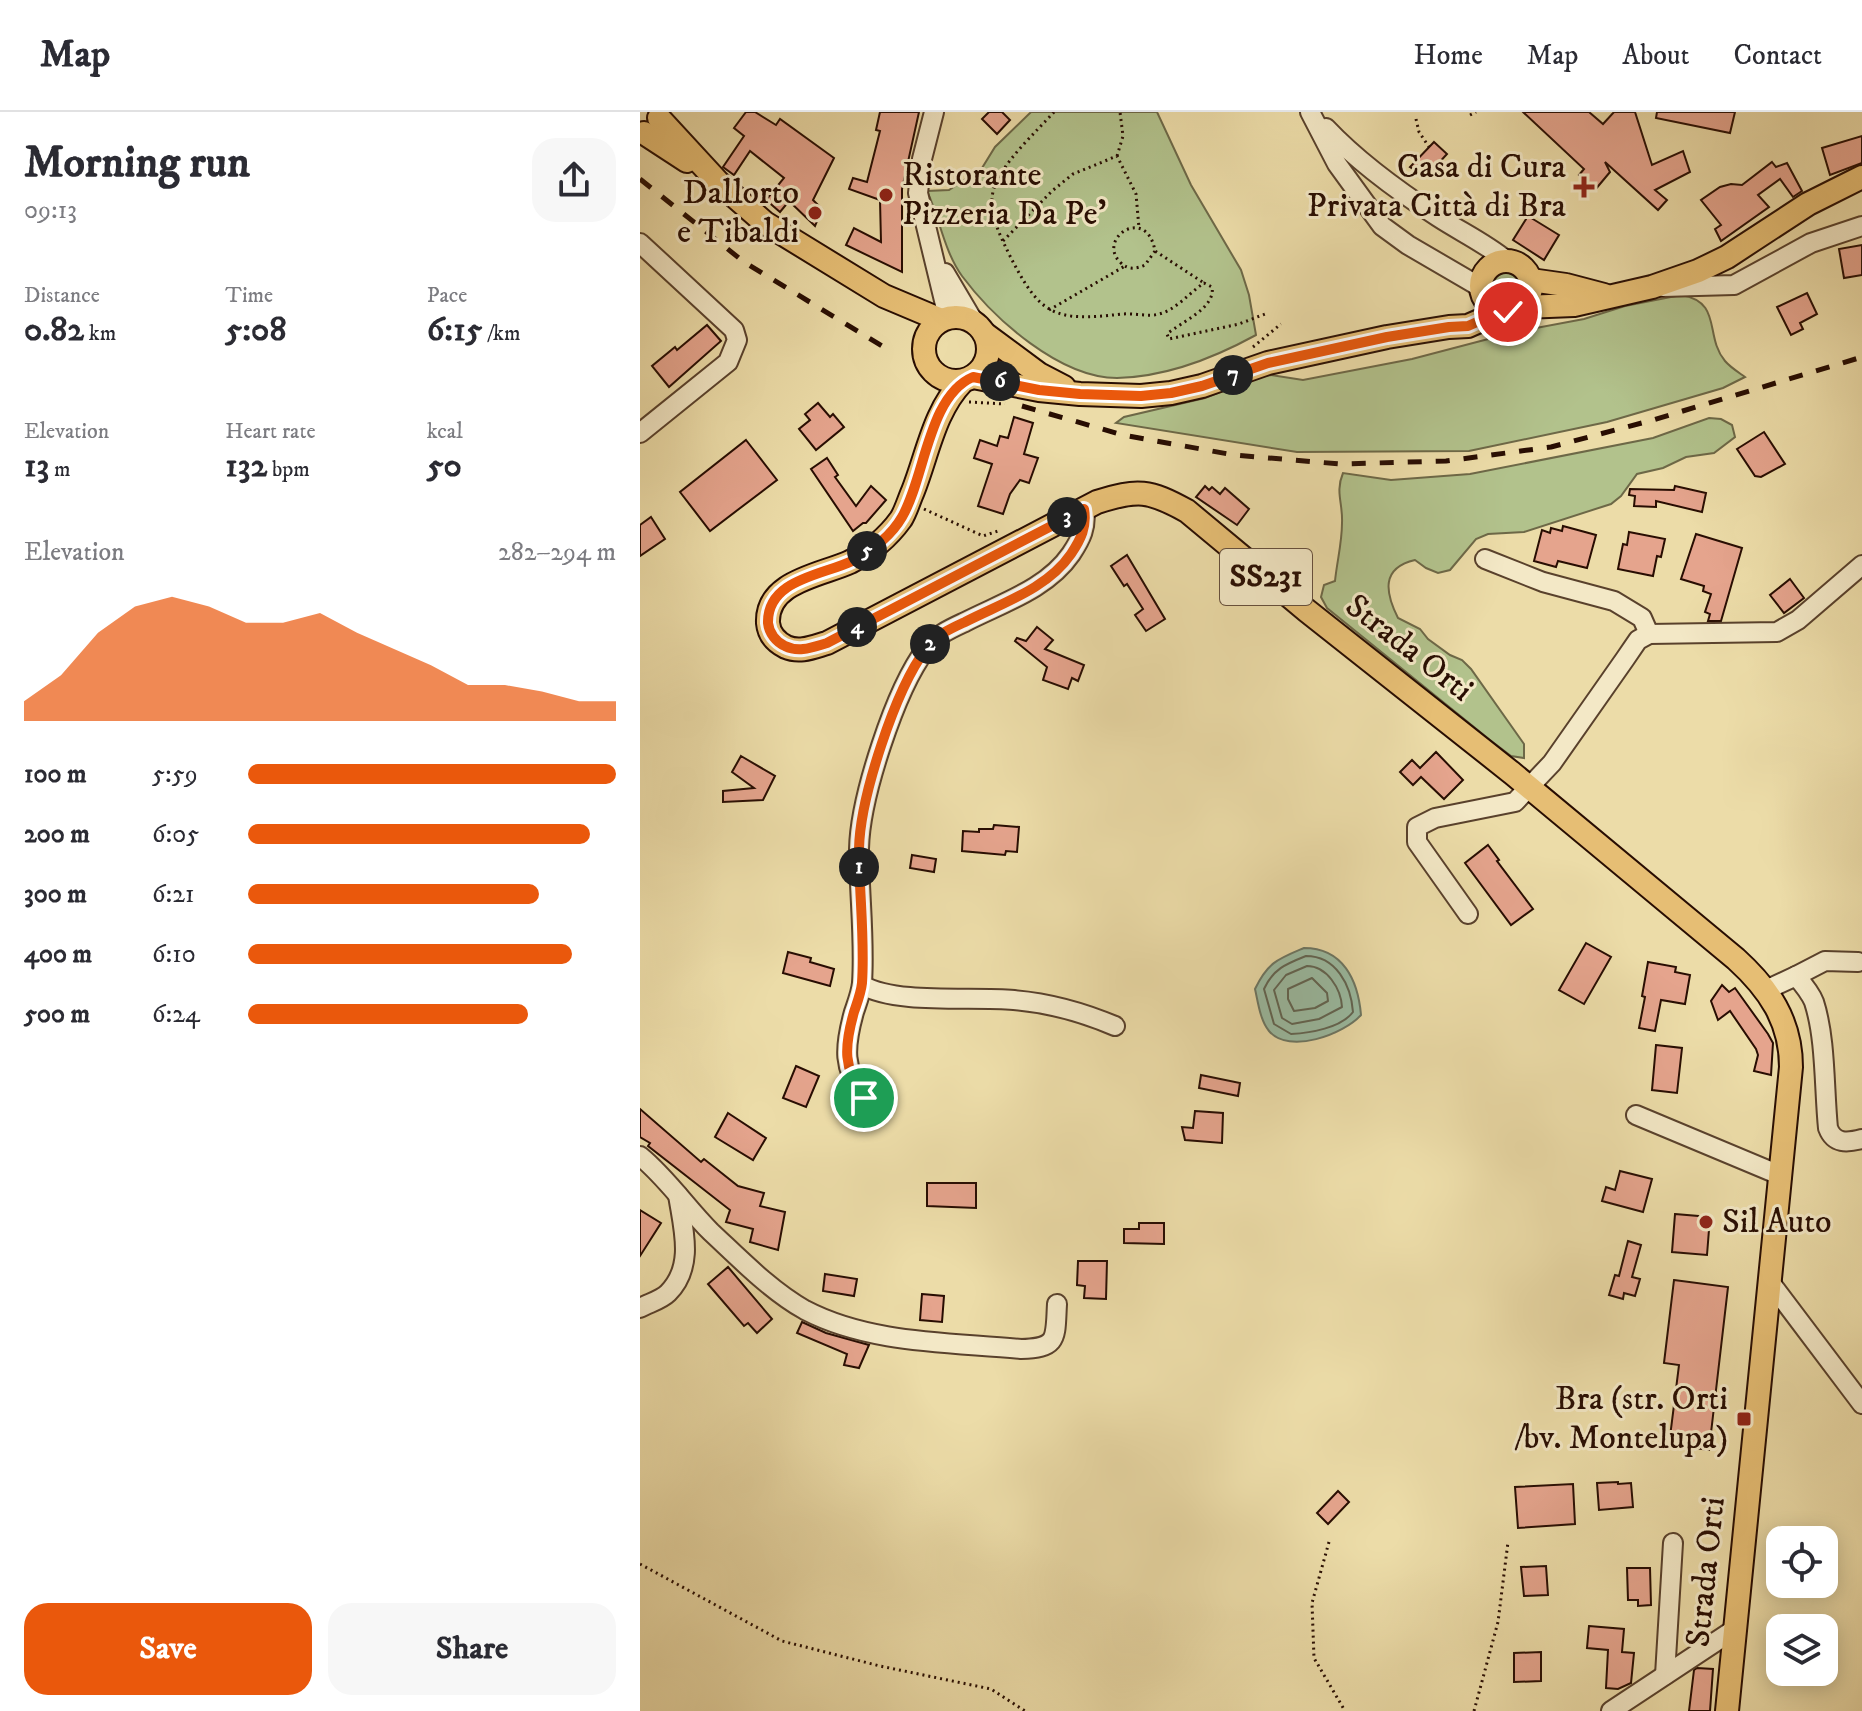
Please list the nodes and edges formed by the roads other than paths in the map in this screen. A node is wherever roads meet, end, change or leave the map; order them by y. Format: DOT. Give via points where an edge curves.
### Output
graph roads {
  1 [pos="934,112"];
  2 [pos="1311,112"];
  3 [pos="650,124"];
  4 [pos="1862,177"];
  5 [pos="1862,226"];
  6 [pos="640,243"];
  7 [pos="935,253"];
  8 [pos="1507,261"];
  9 [pos="939,274"];
  10 [pos="1531,280"];
  11 [pos="1652,287"];
  12 [pos="1481,291"];
  13 [pos="884,296"];
  14 [pos="1605,296"];
  15 [pos="914,307"];
  16 [pos="1511,309"];
  17 [pos="945,319"];
  18 [pos="1449,327"];
  19 [pos="979,328"];
  20 [pos="924,342"];
  21 [pos="933,372"];
  22 [pos="966,387"];
  23 [pos="1080,394"];
  24 [pos="640,433"];
  25 [pos="931,436"];
  26 [pos="1084,509"];
  27 [pos="1485,559"];
  28 [pos="1862,565"];
  29 [pos="1649,634"];
  30 [pos="1530,789"];
  31 [pos="1468,914"];
  32 [pos="1858,962"];
  33 [pos="1796,976"];
  34 [pos="862,985"];
  35 [pos="1766,990"];
  36 [pos="1115,1026"];
  37 [pos="864,1098"];
  38 [pos="1636,1115"];
  39 [pos="1862,1139"];
  40 [pos="640,1156"];
  41 [pos="1782,1176"];
  42 [pos="678,1195"];
  43 [pos="1770,1282"];
  44 [pos="1057,1304"];
  45 [pos="640,1308"];
  46 [pos="1862,1404"];
  47 [pos="1673,1543"];
  48 [pos="1735,1629"];
  49 [pos="1665,1675"];
  50 [pos="1611,1711"];
  51 [pos="1727,1711"];
  1 -- 7 [label="street" via="918,193"];
  2 -- 8 [label="street" via="1351,155"];
  2 -- 12 [label="street" via="1337,164 1382,226"];
  3 -- 13 [label="main road, SS231" via="765,223"];
  4 -- 11 [label="main road" via="1808,204 1727,257"];
  5 -- 11 [label="street" via="1811,243 1734,285"];
  6 -- 24 [label="street" via="734,330 737,340 728,362"];
  7 -- 9 [label="street"];
  7 -- 19 [label="street"];
  8 -- 10 [label="main road" via="1522,266"];
  8 -- 12 [label="main road" via="1485,271"];
  9 -- 15 [label="street" via="932,294"];
  9 -- 17 [label="street"];
  10 -- 14 [label="main road"];
  10 -- 16 [label="main road" via="1530,295"];
  11 -- 14 [label="main road"];
  12 -- 16 [label="main road" via="1490,306"];
  12 -- 18 [label="main road" via="1472,312"];
  13 -- 15 [label="main road, SS231"];
  13 -- 20 [label="main road, SS231"];
  14 -- 16 [label="main road" via="1566,306"];
  15 -- 17 [label="main road, SS231"];
  16 -- 18 [label="main road" via="1468,326"];
  17 -- 19 [label="main road, SS231" via="961,317"];
  17 -- 20 [label="main road" via="933,325"];
  18 -- 23 [label="main road" via="1268,363 1171,393"];
  19 -- 22 [label="main road, SS231" via="986,363"];
  19 -- 23 [label="main road" via="1039,374"];
  20 -- 21 [label="main road, SS231"];
  21 -- 22 [label="main road"];
  21 -- 25 [label="main road, Strada Orti / SS231"];
  22 -- 23 [label="main road"];
  22 -- 25 [label="main road, Strada Orti / SS231" via="944,404"];
  25 -- 26 [label="main road, Strada Orti / SS231" via="902,517 881,542 781,592 768,622 780,643 802,650 827,643"];
  26 -- 30 [label="main road, Strada Orti / SS231" via="1142,492 1187,511"];
  26 -- 34 [label="street" via="1081,539 1064,564 1033,589 937,635 902,692 863,807"];
  27 -- 29 [label="street" via="1614,601 1642,618"];
  28 -- 29 [label="street" via="1777,632"];
  29 -- 30 [label="street" via="1631,649"];
  30 -- 31 [label="street" via="1515,802 1435,818 1417,827 1417,842"];
  30 -- 35 [label="main road, Strada Orti / SS231" via="1736,959"];
  32 -- 33 [label="street" via="1825,961"];
  33 -- 35 [label="street"];
  33 -- 39 [label="street" via="1813,1000 1818,1023 1831,1137"];
  34 -- 36 [label="street" via="884,995 1061,1007"];
  34 -- 37 [label="street" via="850,1025 848,1064"];
  35 -- 41 [label="main road, Strada Orti / SS231" via="1781,1015 1791,1052"];
  38 -- 41 [label="street"];
  40 -- 42 [label="street"];
  41 -- 43 [label="main road, Strada Orti / SS231"];
  42 -- 44 [label="street" via="755,1273 803,1309 857,1331 1043,1349 1055,1337"];
  42 -- 45 [label="street" via="686,1245 681,1276 667,1295"];
  43 -- 46 [label="street"];
  43 -- 48 [label="main road, Strada Orti / SS231"];
  47 -- 49 [label="street"];
  48 -- 49 [label="street"];
  48 -- 51 [label="main road, Strada Orti / SS231"];
  49 -- 50 [label="street"];
}
